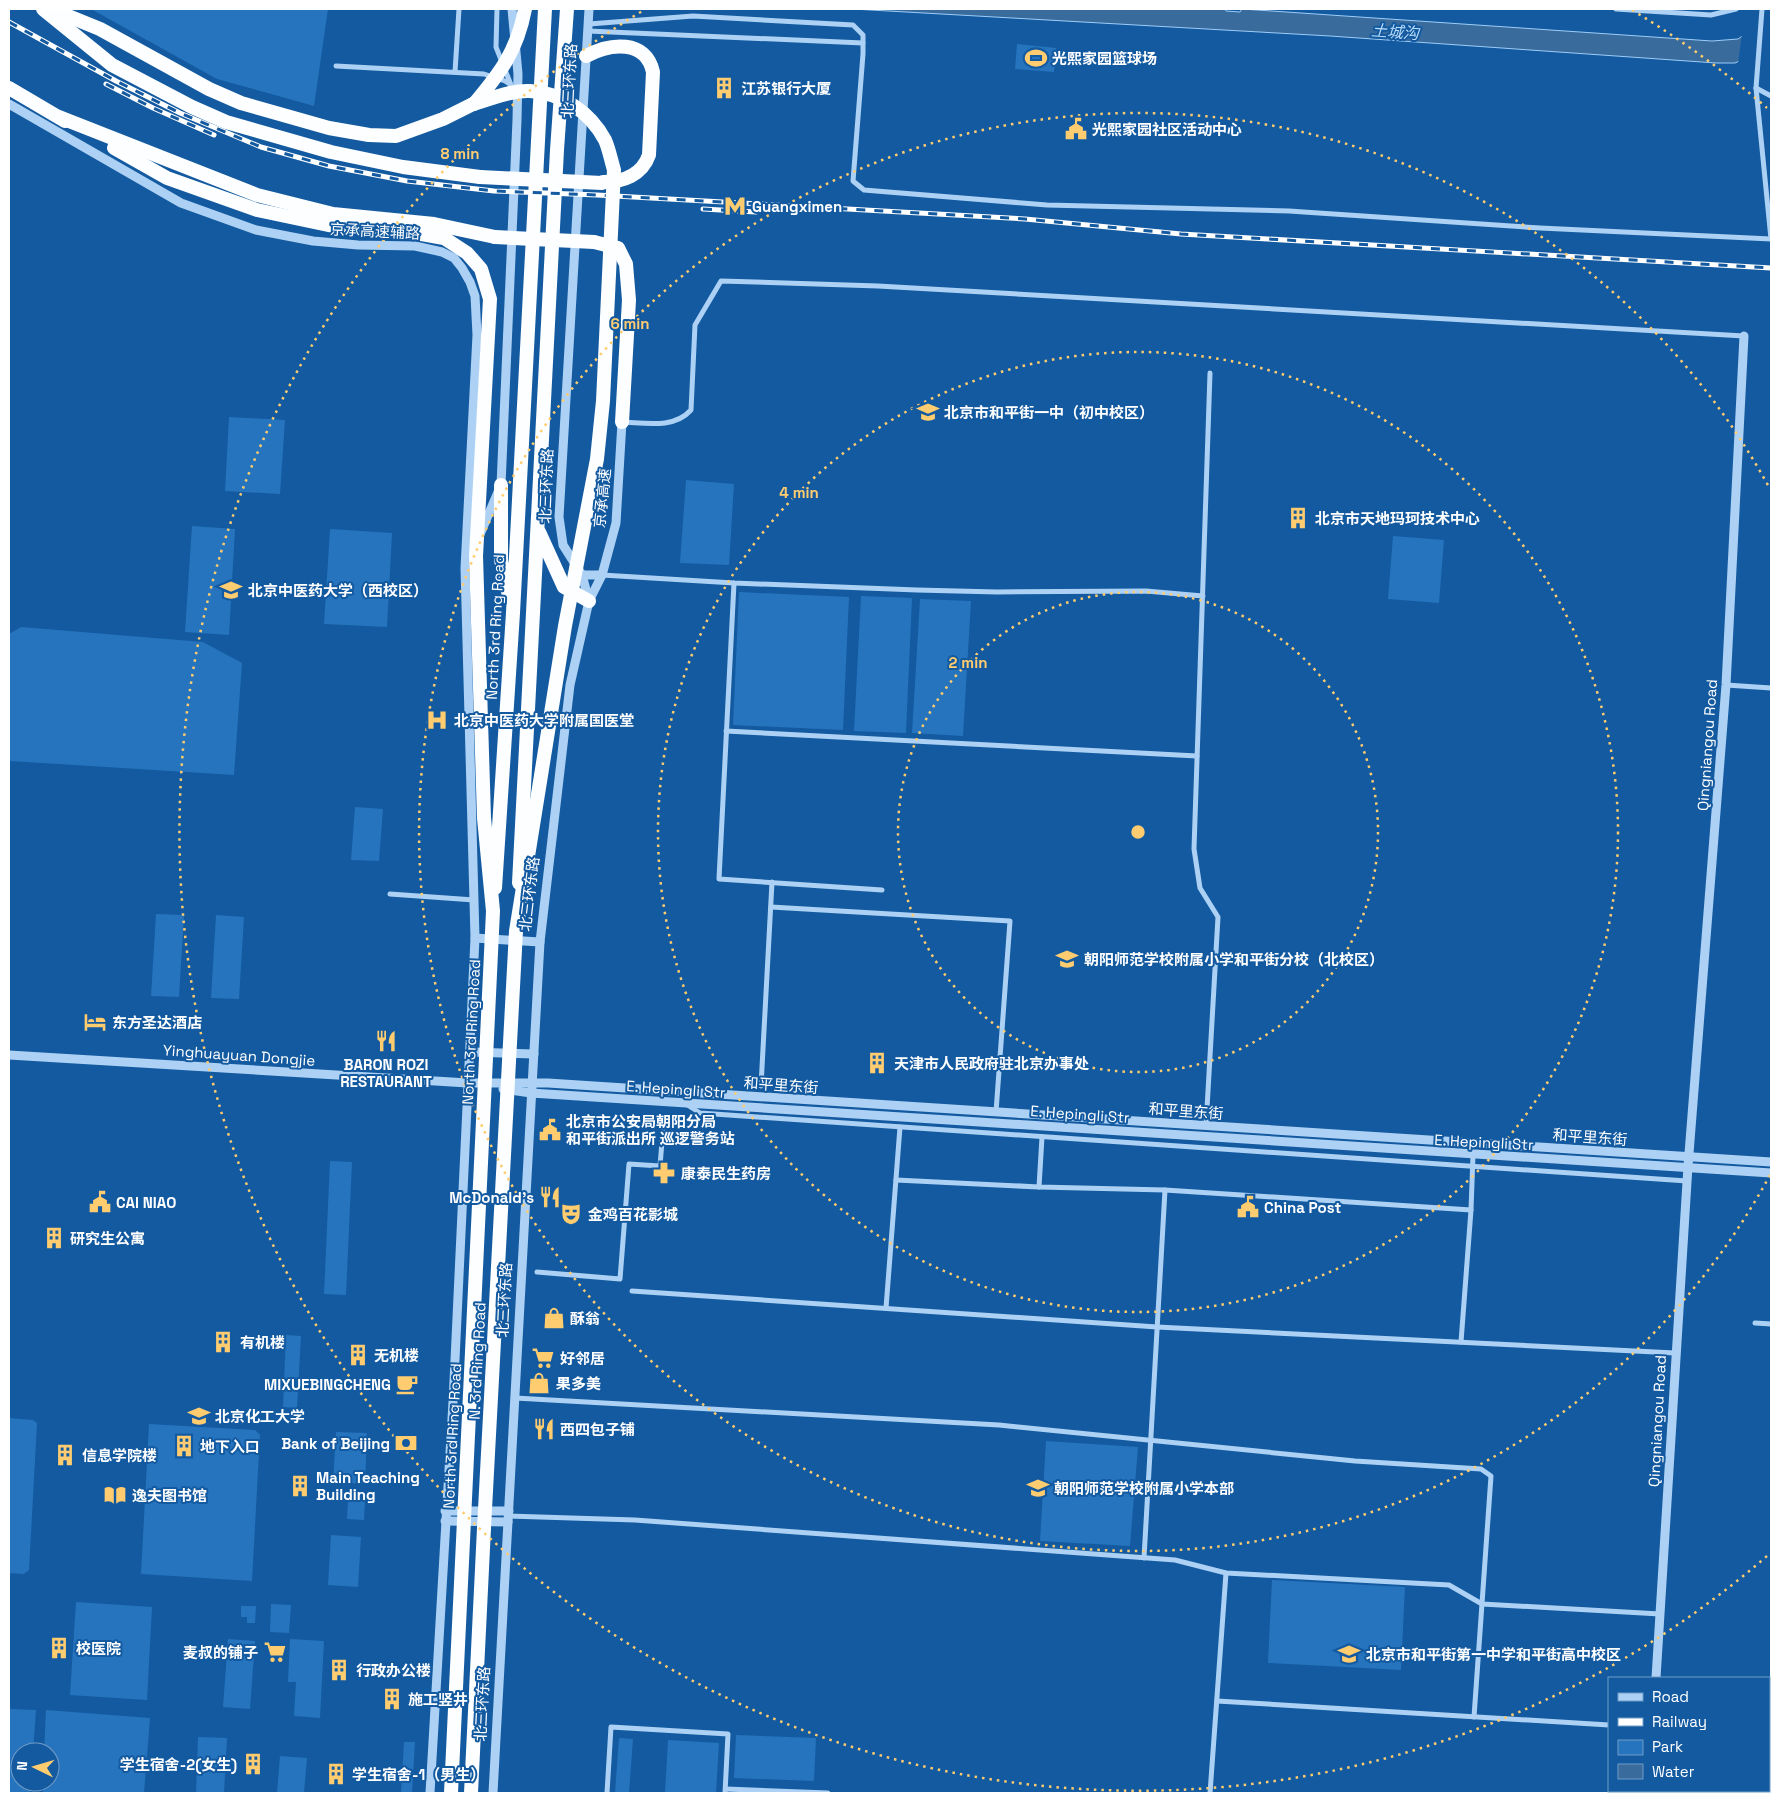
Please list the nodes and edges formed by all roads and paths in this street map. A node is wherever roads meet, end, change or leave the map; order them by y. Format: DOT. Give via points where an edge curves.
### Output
graph roads {
  1 [pos="42,9"];
  2 [pos="51,9"];
  3 [pos="458,9"];
  4 [pos="497,9"];
  5 [pos="512,9"];
  6 [pos="524,9"];
  7 [pos="567,9"];
  8 [pos="1616,9"];
  9 [pos="1736,9"];
  10 [pos="1762,9"];
  11 [pos="589,11"];
  12 [pos="544,16"];
  13 [pos="588,28"];
  14 [pos="863,43"];
  15 [pos="586,56"];
  16 [pos="336,66"];
  17 [pos="455,72"];
  18 [pos="511,85"];
  19 [pos="9,88"];
  20 [pos="1756,88"];
  21 [pos="1771,96"];
  22 [pos="9,104"];
  23 [pos="473,104"];
  24 [pos="59,117"];
  25 [pos="517,120"];
  26 [pos="1771,239"];
  27 [pos="1744,336"];
  28 [pos="1210,372"];
  29 [pos="622,422"];
  30 [pos="501,485"];
  31 [pos="537,529"];
  32 [pos="465,568"];
  33 [pos="582,575"];
  34 [pos="602,575"];
  35 [pos="734,583"];
  36 [pos="1203,596"];
  37 [pos="589,601"];
  38 [pos="513,613"];
  39 [pos="1726,685"];
  40 [pos="1771,688"];
  41 [pos="726,731"];
  42 [pos="1197,756"];
  43 [pos="772,882"];
  44 [pos="882,890"];
  45 [pos="390,894"];
  46 [pos="474,900"];
  47 [pos="771,907"];
  48 [pos="493,911"];
  49 [pos="516,931"];
  50 [pos="475,938"];
  51 [pos="540,942"];
  52 [pos="470,1052"];
  53 [pos="534,1054"];
  54 [pos="9,1055"];
  55 [pos="532,1082"];
  56 [pos="468,1084"];
  57 [pos="761,1086"];
  58 [pos="531,1093"];
  59 [pos="683,1103"];
  60 [pos="996,1112"];
  61 [pos="1206,1126"];
  62 [pos="900,1127"];
  63 [pos="663,1129"];
  64 [pos="1042,1137"];
  65 [pos="1473,1155"];
  66 [pos="1688,1157"];
  67 [pos="1771,1162"];
  68 [pos="1473,1166"];
  69 [pos="1688,1166"];
  70 [pos="1771,1173"];
  71 [pos="896,1180"];
  72 [pos="1687,1181"];
  73 [pos="1039,1187"];
  74 [pos="1165,1190"];
  75 [pos="1471,1210"];
  76 [pos="537,1272"];
  77 [pos="632,1291"];
  78 [pos="886,1308"];
  79 [pos="1755,1323"];
  80 [pos="1771,1324"];
  81 [pos="1157,1327"];
  82 [pos="1461,1342"];
  83 [pos="1675,1353"];
  84 [pos="515,1398"];
  85 [pos="1151,1439"];
  86 [pos="445,1511"];
  87 [pos="509,1516"];
  88 [pos="445,1521"];
  89 [pos="1144,1558"];
  90 [pos="1226,1573"];
  91 [pos="1482,1604"];
  92 [pos="1660,1614"];
  93 [pos="1656,1677"];
  94 [pos="1217,1701"];
  95 [pos="1474,1717"];
  96 [pos="1608,1725"];
  97 [pos="725,1791"];
  98 [pos="430,1793"];
  99 [pos="451,1793"];
  100 [pos="470,1793"];
  101 [pos="493,1793"];
  102 [pos="607,1793"];
  103 [pos="828,1793"];
  104 [pos="1210,1793"];
  1 -- 15 [label="highway, bridge" via="112,64 226,122 332,152 404,168 480,177 616,182 646,165 653,72 650,59 641,51 623,47 607,48"];
  2 -- 23 [label="highway" via="100,29 241,103 329,128 396,136"];
  3 -- 17 [label="street"];
  4 -- 18 [label="street" via="496,47"];
  5 -- 25 [label="street" via="518,74"];
  6 -- 23 [label="highway, bridge" via="514,48 503,69"];
  7 -- 31 [label="highway"];
  8 -- 9 [label="street" via="1711,15"];
  10 -- 20 [label="street"];
  11 -- 13 [label="street, 北三环东路"];
  12 -- 38 [label="highway, North 3rd Ring Road"];
  13 -- 14 [label="street"];
  13 -- 14 [label="street" via="693,16 853,25 863,34"];
  13 -- 15 [label="street, 北三环东路"];
  14 -- 26 [label="street" via="853,181 864,190 1047,205 1288,211"];
  15 -- 33 [label="street, 北三环东路" via="559,518 563,545"];
  16 -- 17 [label="street"];
  17 -- 18 [label="street" via="484,74"];
  18 -- 25 [label="street"];
  19 -- 24 [label="highway"];
  20 -- 21 [label="street"];
  20 -- 26 [label="street"];
  22 -- 32 [label="street, 京承高速辅路" via="181,203 256,230 338,244 416,246 454,258 470,282 477,311"];
  23 -- 49 [label="highway, bridge" via="529,91 556,96 593,121 606,141 614,170 603,401 597,459 565,626"];
  24 -- 29 [label="highway, bridge" via="257,196 332,214 434,224 495,237 594,242 618,248 626,264 629,300"];
  24 -- 48 [label="highway, bridge" via="167,178 257,210 333,226 444,238 468,252 481,269 490,299 476,556 484,818"];
  25 -- 30 [label="street"];
  27 -- 29 [label="street" via="878,286 721,281 695,325 691,410 685,417 671,423"];
  27 -- 39 [label="street, Qingniangou Road"];
  28 -- 36 [label="street"];
  29 -- 34 [label="street, 京承高速" via="616,522"];
  30 -- 32 [label="street"];
  30 -- 38 [label="highway" via="501,560"];
  31 -- 37 [label="highway" via="564,588"];
  31 -- 49 [label="highway"];
  32 -- 46 [label="street"];
  33 -- 34 [label="street"];
  33 -- 37 [label="street, 北三环东路"];
  34 -- 35 [label="street"];
  34 -- 37 [label="street, 京承高速"];
  35 -- 36 [label="street" via="997,592 1146,591"];
  35 -- 41 [label="street"];
  36 -- 42 [label="street"];
  37 -- 51 [label="street, 北三环东路" via="570,685"];
  38 -- 48 [label="highway, North 3rd Ring Road"];
  39 -- 40 [label="street"];
  39 -- 66 [label="street, Qingniangou Road"];
  41 -- 42 [label="street"];
  41 -- 43 [label="street" via="719,879"];
  42 -- 61 [label="street" via="1194,848 1200,888 1218,916"];
  43 -- 44 [label="street"];
  43 -- 47 [label="street"];
  45 -- 46 [label="street"];
  46 -- 50 [label="street"];
  47 -- 57 [label="street"];
  47 -- 60 [label="street" via="1010,922"];
  48 -- 99 [label="highway, North 3rd Ring Road, bridge"];
  49 -- 100 [label="highway, N. 3rd Ring Road, bridge"];
  50 -- 51 [label="street"];
  50 -- 52 [label="street"];
  51 -- 53 [label="street, 北三环东路"];
  52 -- 53 [label="street"];
  52 -- 56 [label="street"];
  53 -- 55 [label="street, 北三环东路"];
  54 -- 56 [label="street, Yinghuayuan Dongjie"];
  55 -- 56 [label="street, E. Hepingli Str"];
  55 -- 58 [label="street, 北三环东路"];
  55 -- 60 [label="street, E. Hepingli Str"];
  56 -- 58 [label="street, E. Hepingli Str"];
  56 -- 86 [label="street"];
  58 -- 59 [label="street, E. Hepingli Str"];
  58 -- 84 [label="street, 北三环东路"];
  59 -- 62 [label="street" via="700,1113"];
  59 -- 65 [label="street, E. Hepingli Str"];
  60 -- 61 [label="street, 和平里东街"];
  61 -- 66 [label="street, 和平里东街"];
  62 -- 64 [label="street"];
  62 -- 71 [label="street"];
  63 -- 76 [label="street" via="660,1166 629,1164 620,1279"];
  64 -- 68 [label="street"];
  64 -- 73 [label="street"];
  65 -- 68 [label="street"];
  65 -- 69 [label="street, E. Hepingli Str"];
  66 -- 67 [label="street, 和平里东街"];
  66 -- 69 [label="street, Qingniangou Road"];
  68 -- 72 [label="street"];
  68 -- 75 [label="street"];
  69 -- 70 [label="street"];
  69 -- 72 [label="street, Qingniangou Road"];
  71 -- 73 [label="street"];
  71 -- 78 [label="street"];
  72 -- 83 [label="street, Qingniangou Road"];
  73 -- 74 [label="street"];
  74 -- 75 [label="street"];
  74 -- 81 [label="street"];
  75 -- 82 [label="street"];
  77 -- 78 [label="street"];
  78 -- 81 [label="street"];
  79 -- 80 [label="street"];
  81 -- 82 [label="street"];
  81 -- 85 [label="street"];
  82 -- 83 [label="street"];
  83 -- 92 [label="street, Qingniangou Road"];
  84 -- 85 [label="street" via="999,1425"];
  84 -- 87 [label="street, 北三环东路"];
  85 -- 89 [label="street"];
  85 -- 91 [label="street" via="1355,1461 1481,1469 1491,1476"];
  86 -- 87 [label="street"];
  86 -- 88 [label="street"];
  87 -- 88 [label="street"];
  87 -- 89 [label="street" via="635,1520"];
  87 -- 101 [label="street, 北三环东路"];
  88 -- 98 [label="street"];
  89 -- 90 [label="street" via="1175,1560"];
  90 -- 91 [label="street" via="1449,1584"];
  90 -- 94 [label="street"];
  91 -- 92 [label="street"];
  91 -- 95 [label="street"];
  92 -- 93 [label="street, Qingniangou Road"];
  94 -- 95 [label="street"];
  94 -- 104 [label="street"];
  95 -- 96 [label="street"];
  97 -- 102 [label="street" via="728,1734 611,1727"];
  97 -- 103 [label="street"];
}
